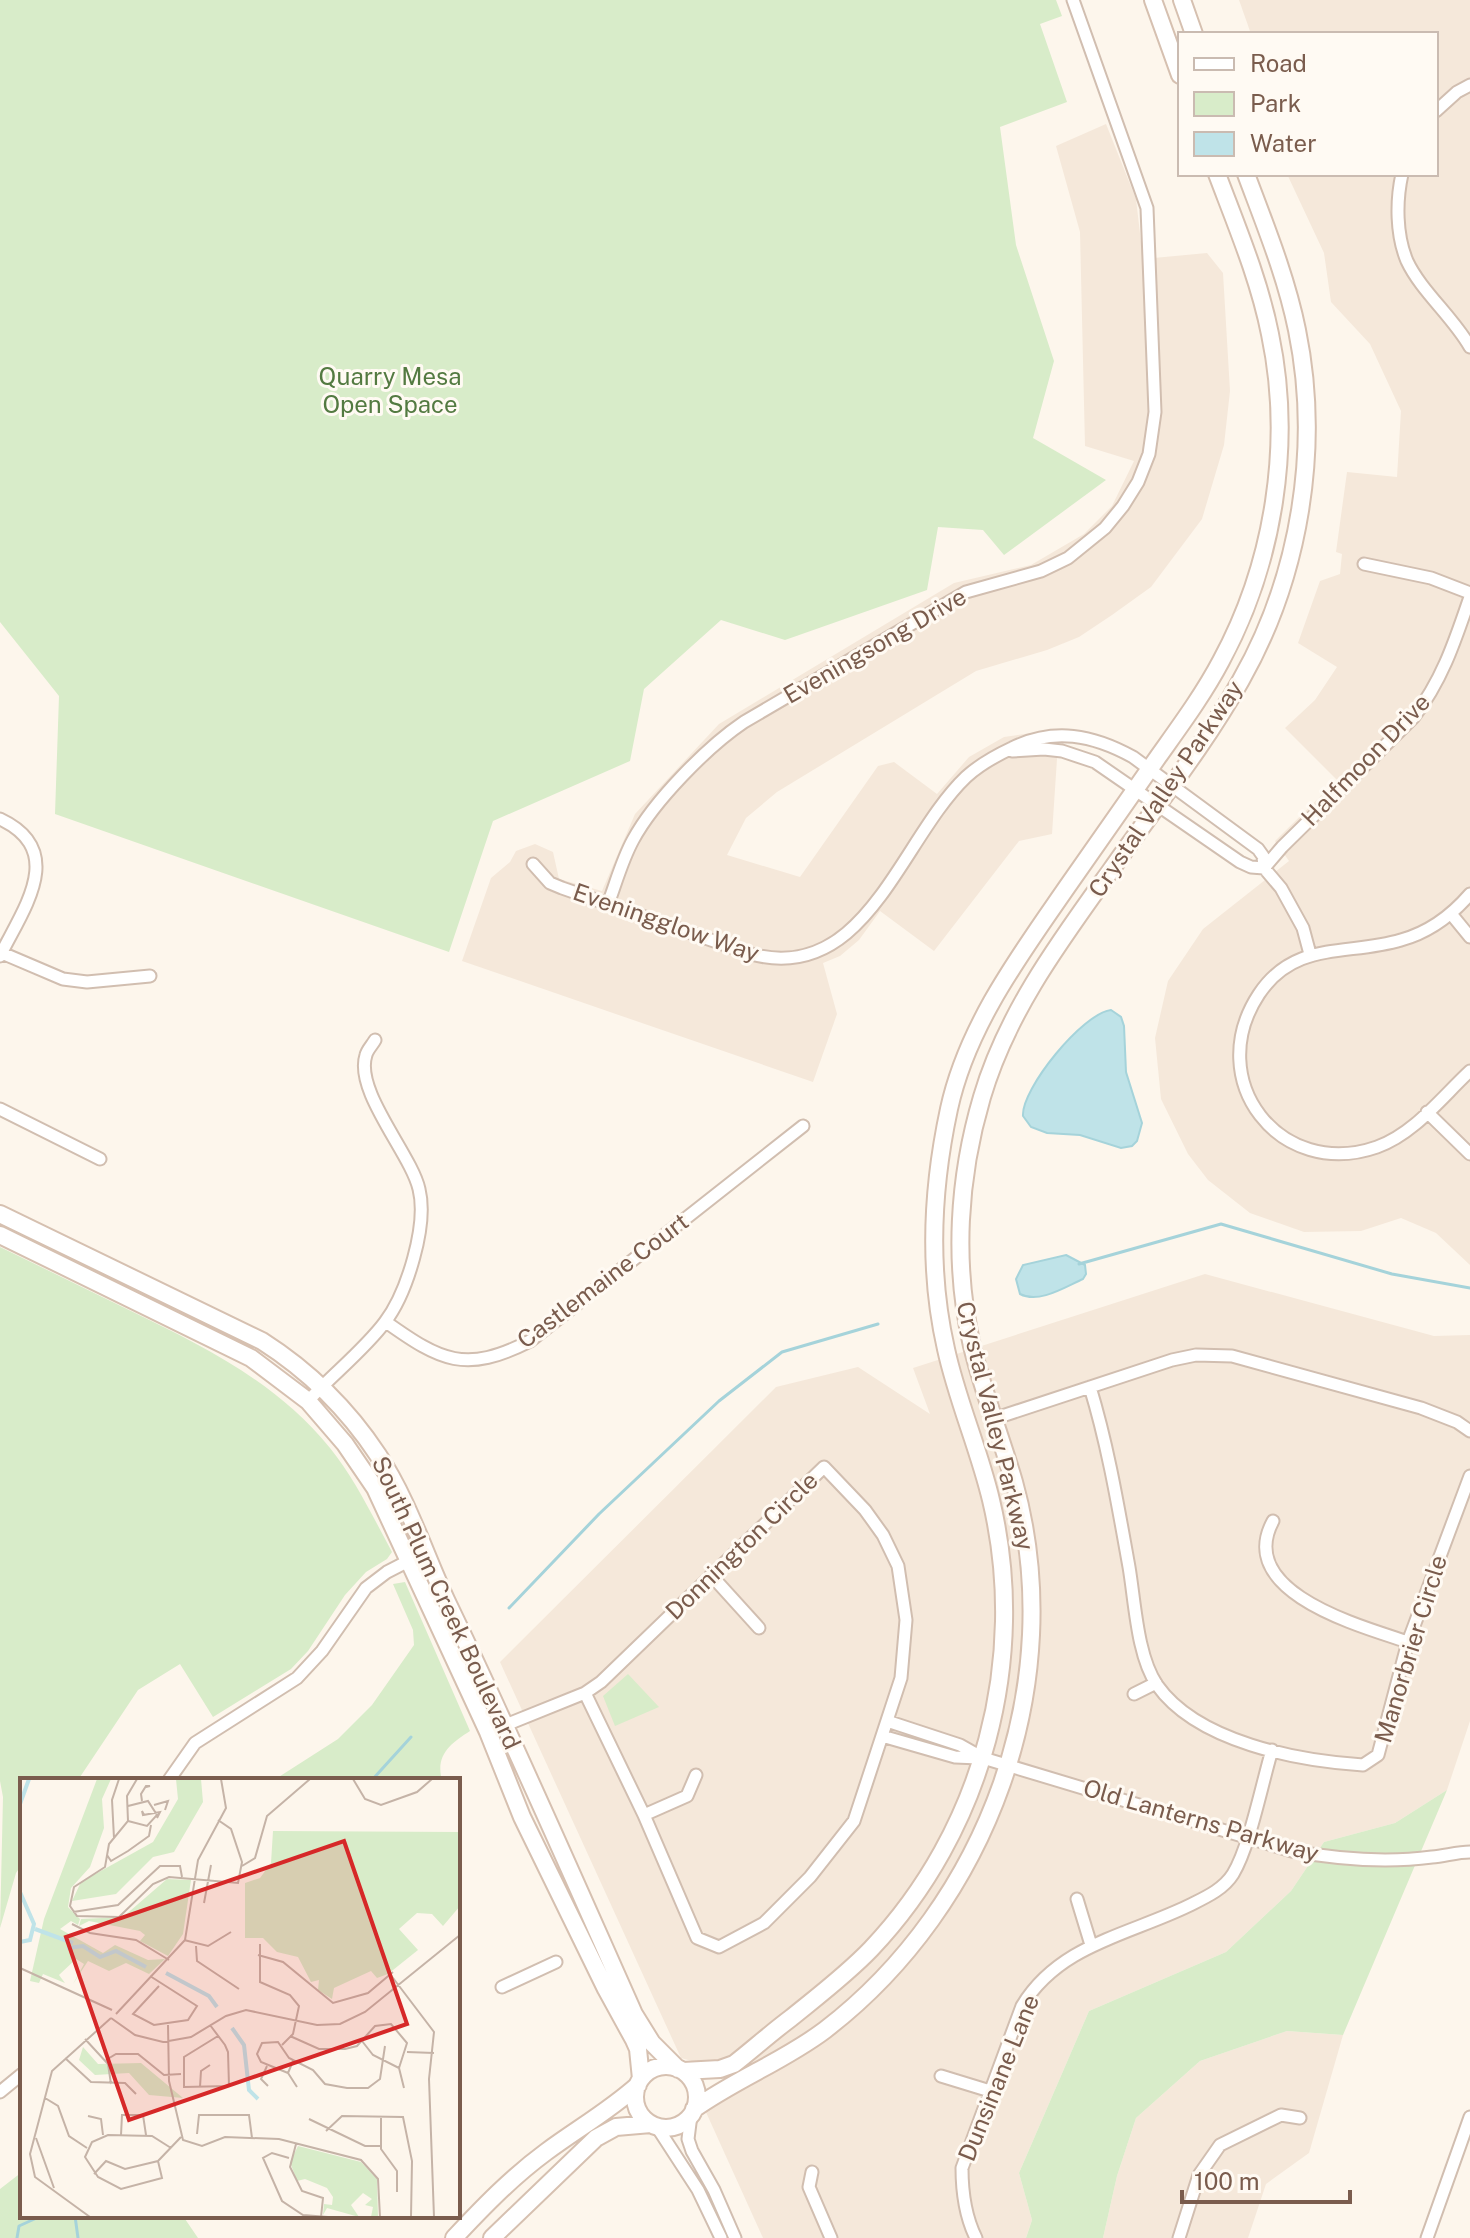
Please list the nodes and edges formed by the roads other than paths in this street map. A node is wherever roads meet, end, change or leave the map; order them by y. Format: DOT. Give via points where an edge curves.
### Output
graph roads {
  1 [pos="1073,0"];
  2 [pos="1153,0"];
  3 [pos="1182,0"];
  4 [pos="1193,32"];
  5 [pos="1178,69"];
  6 [pos="1470,85"];
  7 [pos="1438,109"];
  8 [pos="1218,176"];
  9 [pos="1247,176"];
  10 [pos="1402,176"];
  11 [pos="1470,347"];
  12 [pos="1364,564"];
  13 [pos="1470,595"];
  14 [pos="1003,752"];
  15 [pos="1150,768"];
  16 [pos="1172,785"];
  17 [pos="1136,788"];
  18 [pos="1158,804"];
  19 [pos="0,819"];
  20 [pos="533,864"];
  21 [pos="1264,868"];
  22 [pos="1470,894"];
  23 [pos="608,904"];
  24 [pos="1452,915"];
  25 [pos="1470,937"];
  26 [pos="1,954"];
  27 [pos="1310,954"];
  28 [pos="150,976"];
  29 [pos="375,1040"];
  30 [pos="1470,1071"];
  31 [pos="0,1109"];
  32 [pos="1427,1112"];
  33 [pos="803,1126"];
  34 [pos="1470,1154"];
  35 [pos="100,1159"];
  36 [pos="0,1214"];
  37 [pos="0,1235"];
  38 [pos="386,1322"];
  39 [pos="322,1386"];
  40 [pos="1090,1387"];
  41 [pos="308,1401"];
  42 [pos="993,1419"];
  43 [pos="1470,1431"];
  44 [pos="1470,1476"];
  45 [pos="1273,1521"];
  46 [pos="424,1553"];
  47 [pos="409,1562"];
  48 [pos="711,1575"];
  49 [pos="759,1628"];
  50 [pos="1408,1642"];
  51 [pos="1156,1683"];
  52 [pos="585,1693"];
  53 [pos="1134,1694"];
  54 [pos="887,1721"];
  55 [pos="507,1725"];
  56 [pos="488,1732"];
  57 [pos="882,1736"];
  58 [pos="1272,1750"];
  59 [pos="983,1758"];
  60 [pos="1009,1765"];
  61 [pos="696,1775"];
  62 [pos="170,1778"];
  63 [pos="644,1815"];
  64 [pos="1246,1837"];
  65 [pos="1470,1852"];
  66 [pos="1077,1899"];
  67 [pos="1091,1945"];
  68 [pos="556,1962"];
  69 [pos="502,1987"];
  70 [pos="680,2070"];
  71 [pos="20,2076"];
  72 [pos="941,2076"];
  73 [pos="639,2082"];
  74 [pos="990,2091"];
  75 [pos="0,2092"];
  76 [pos="692,2112"];
  77 [pos="1470,2117"];
  78 [pos="1300,2118"];
  79 [pos="654,2125"];
  80 [pos="812,2172"];
  81 [pos="454,2238"];
  82 [pos="492,2238"];
  83 [pos="721,2238"];
  84 [pos="735,2238"];
  85 [pos="831,2238"];
  86 [pos="976,2238"];
  87 [pos="1179,2238"];
  88 [pos="1427,2238"];
  1 -- 23 [label="street, Eveningsong Drive" via="1147,208 1155,412 1149,454 1138,482 1105,528 1068,558 966,592 721,739 648,816 627,852"];
  2 -- 5 [label="main road"];
  3 -- 4 [label="main road"];
  6 -- 7 [label="street"];
  8 -- 15 [label="main road, Crystal Valley Parkway" via="1272,340 1279,420 1275,491 1257,576 1232,641"];
  9 -- 16 [label="main road, Crystal Valley Parkway" via="1283,275 1298,335 1305,393 1304,479 1287,569 1268,625 1230,700"];
  10 -- 11 [label="street" via="1398,206 1408,261"];
  12 -- 13 [label="street" via="1431,578"];
  13 -- 21 [label="street, Halfmoon Drive" via="1446,666 1413,718"];
  14 -- 15 [label="street, Eveningglow Way" via="1034,737 1075,735 1111,745"];
  14 -- 17 [label="street, Eveningglow Way" via="1044,749 1081,756"];
  14 -- 23 [label="street, Eveningglow Way" via="964,778 858,924 817,953 763,958"];
  15 -- 16 [label="street, Eveningglow Way"];
  15 -- 17 [label="main road, Crystal Valley Parkway"];
  16 -- 18 [label="main road, Crystal Valley Parkway"];
  16 -- 21 [label="street, Eveningglow Way" via="1247,838 1263,856"];
  17 -- 18 [label="street, Eveningglow Way"];
  17 -- 59 [label="main road, Crystal Valley Parkway" via="1011,968 980,1024 956,1083 937,1179 934,1260 940,1317 1001,1557 1002,1656"];
  18 -- 21 [label="street, Eveningglow Way" via="1240,862"];
  18 -- 42 [label="main road, Crystal Valley Parkway" via="1017,1010 992,1065 974,1125 961,1209 962,1283 972,1345"];
  19 -- 26 [label="street" via="20,830 38,865 34,889"];
  20 -- 23 [label="street, Eveningglow Way" via="550,883"];
  21 -- 27 [label="street, Eveningglow Way" via="1293,906"];
  22 -- 24 [label="street"];
  24 -- 25 [label="street"];
  24 -- 27 [label="street" via="1399,941"];
  26 -- 28 [label="street" via="63,979"];
  27 -- 32 [label="street" via="1281,970 1247,1014 1239,1039 1239,1066 1255,1111 1288,1141 1335,1155 1398,1137"];
  29 -- 38 [label="street" via="365,1056 365,1076 419,1188 422,1216 420,1241"];
  30 -- 32 [label="street"];
  31 -- 35 [label="street"];
  32 -- 34 [label="street"];
  33 -- 38 [label="street, Castlemaine Court" via="530,1341 499,1357 447,1357 425,1349"];
  36 -- 39 [label="main road, South Plum Creek Boulevard" via="240,1329"];
  37 -- 41 [label="main road, South Plum Creek Boulevard" via="257,1361"];
  38 -- 39 [label="street"];
  39 -- 41 [label="street"];
  39 -- 46 [label="main road, South Plum Creek Boulevard" via="378,1455"];
  40 -- 42 [label="street"];
  40 -- 43 [label="street" via="1172,1360 1232,1356 1421,1408"];
  40 -- 51 [label="street, Manorbrier Circle" via="1113,1477 1143,1649"];
  41 -- 47 [label="main road, South Plum Creek Boulevard" via="362,1466"];
  42 -- 60 [label="main road, Crystal Valley Parkway" via="1016,1492 1030,1589 1029,1659"];
  44 -- 50 [label="street, Manorbrier Circle"];
  45 -- 50 [label="street" via="1267,1553 1284,1584 1333,1616"];
  46 -- 47 [label="street"];
  46 -- 55 [label="main road, South Plum Creek Boulevard"];
  47 -- 56 [label="main road, South Plum Creek Boulevard"];
  47 -- 62 [label="street" via="366,1588 297,1678 195,1743"];
  48 -- 49 [label="street"];
  48 -- 52 [label="street, Donnington Circle"];
  48 -- 54 [label="street, Donnington Circle" via="824,1467 874,1522 898,1566 906,1620 901,1678"];
  50 -- 58 [label="street, Manorbrier Circle" via="1382,1746 1371,1762 1353,1765"];
  51 -- 53 [label="street"];
  51 -- 58 [label="street, Manorbrier Circle" via="1174,1705 1215,1732"];
  52 -- 55 [label="street, Donnington Circle"];
  52 -- 63 [label="street, Donnington Circle"];
  54 -- 57 [label="street, Donnington Circle"];
  54 -- 59 [label="street, Old Lanterns Parkway"];
  55 -- 56 [label="street, Donnington Circle"];
  55 -- 70 [label="main road, South Plum Creek Boulevard" via="634,2014 652,2043"];
  56 -- 73 [label="main road, South Plum Creek Boulevard" via="522,1817 638,2049"];
  57 -- 59 [label="street, Old Lanterns Parkway" via="955,1757"];
  57 -- 63 [label="street, Donnington Circle" via="854,1821 810,1877 764,1923 719,1947 697,1938"];
  58 -- 64 [label="street, Dunsinane Lane"];
  59 -- 60 [label="street, Old Lanterns Parkway"];
  59 -- 70 [label="main road, Crystal Valley Parkway" via="932,1873 874,1946 734,2064"];
  60 -- 64 [label="street, Old Lanterns Parkway"];
  60 -- 76 [label="main road, Crystal Valley Parkway" via="984,1830 954,1886 879,1982 808,2042 719,2091"];
  61 -- 63 [label="street" via="687,1796"];
  64 -- 65 [label="street, Old Lanterns Parkway" via="1292,1851 1354,1859"];
  64 -- 67 [label="street, Dunsinane Lane" via="1232,1875 1213,1893"];
  66 -- 67 [label="street"];
  67 -- 74 [label="street, Dunsinane Lane" via="1034,1987"];
  68 -- 69 [label="street"];
  70 -- 73 [label="main road" via="657,2068"];
  70 -- 76 [label="main road" via="694,2085"];
  71 -- 75 [label="street"];
  72 -- 74 [label="street"];
  73 -- 79 [label="main road" via="637,2107"];
  73 -- 81 [label="main road" via="608,2111 518,2174"];
  74 -- 86 [label="street, Dunsinane Lane" via="962,2168 962,2193"];
  76 -- 79 [label="main road" via="676,2126"];
  76 -- 84 [label="street" via="692,2151"];
  77 -- 88 [label="street"];
  78 -- 87 [label="street" via="1281,2115 1220,2145 1199,2175"];
  79 -- 82 [label="main road" via="616,2127 596,2138"];
  79 -- 83 [label="street" via="698,2190"];
  80 -- 85 [label="street" via="809,2187"];
}
